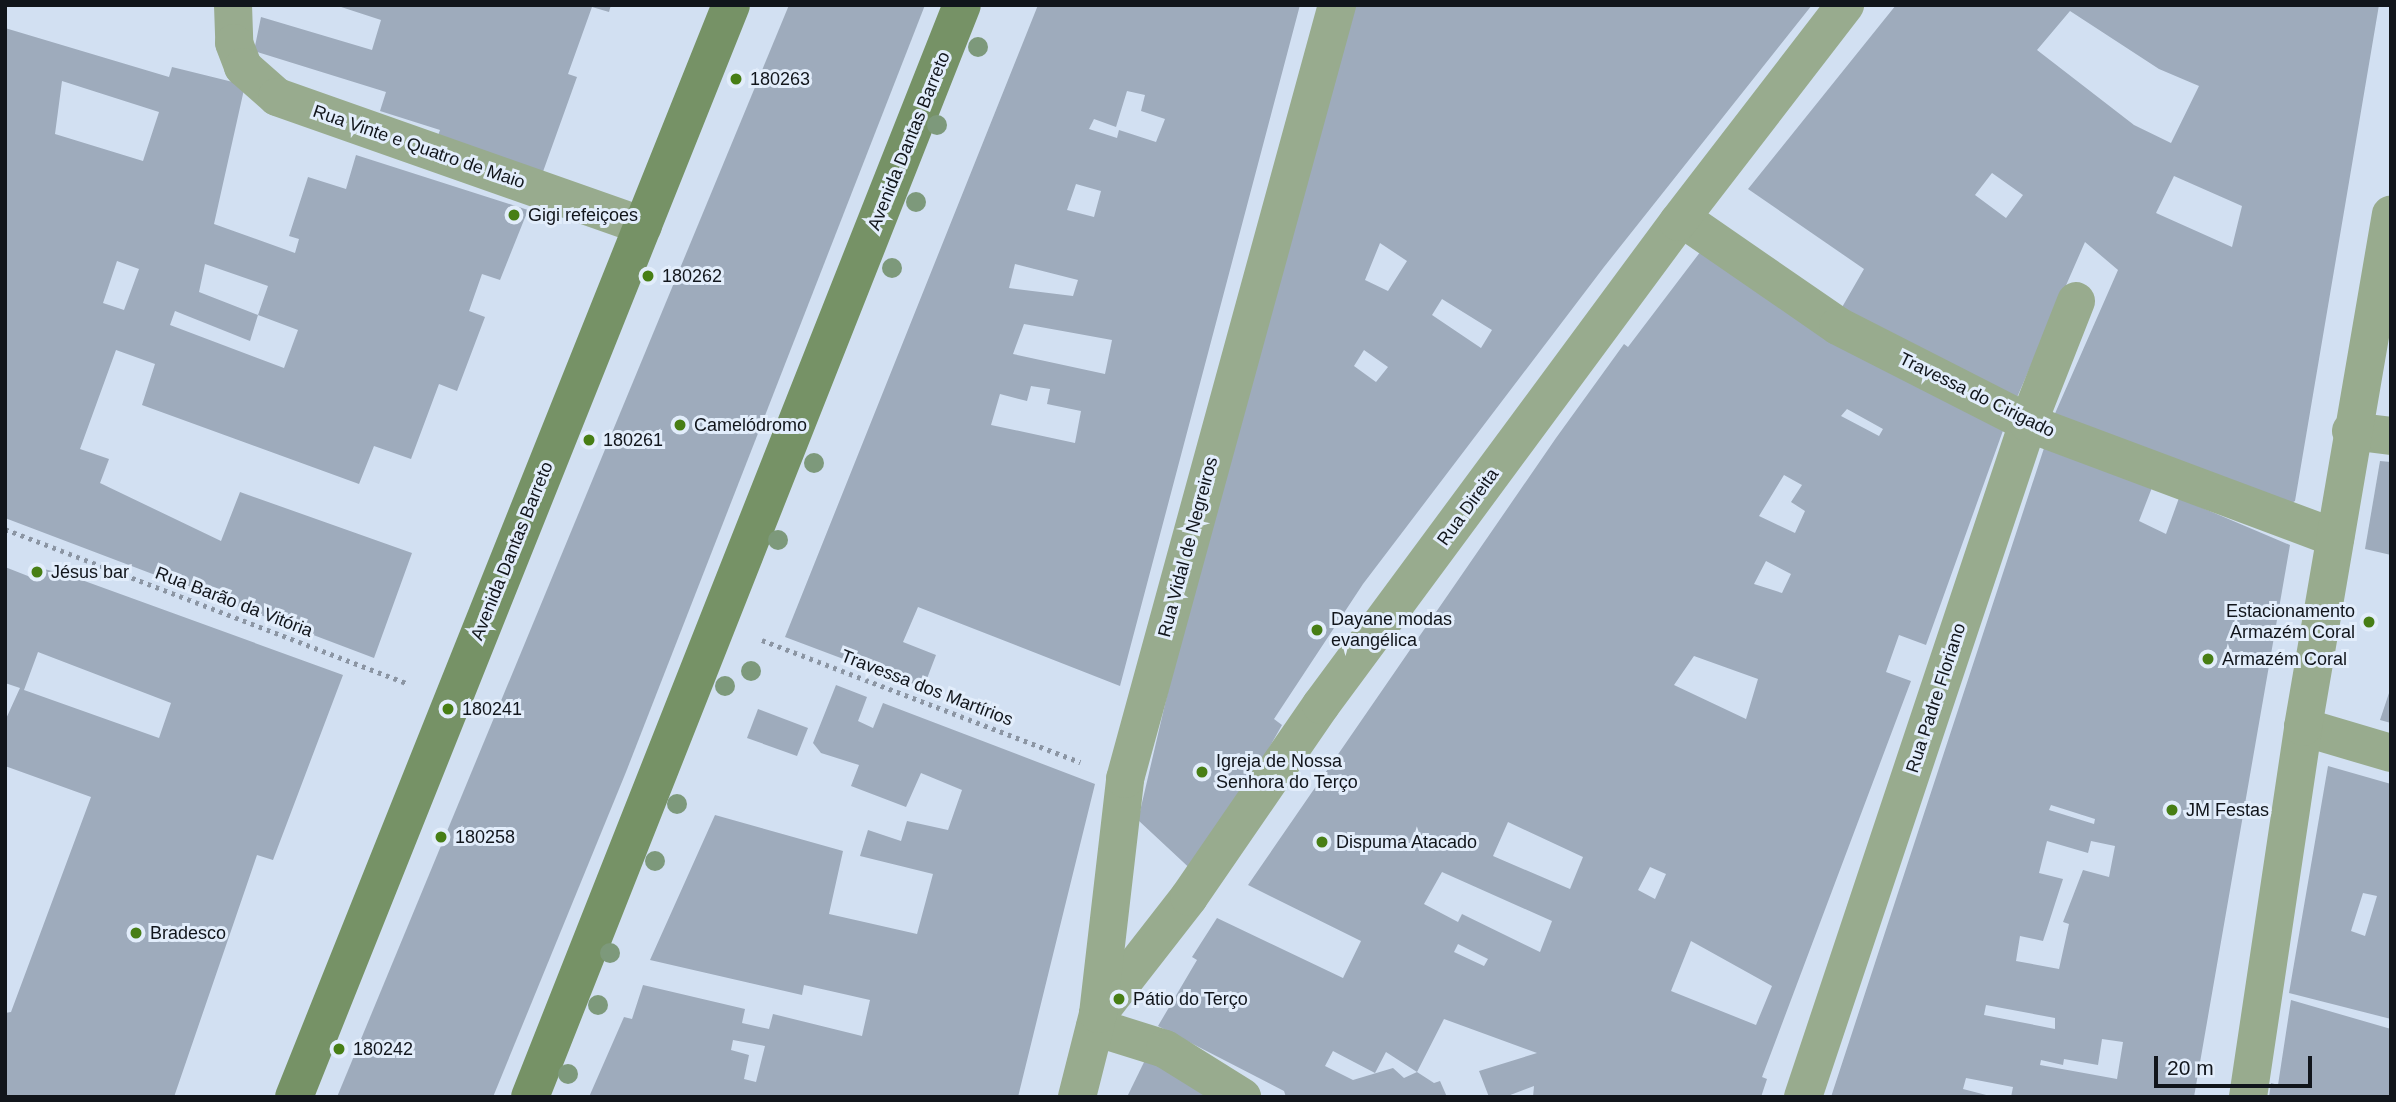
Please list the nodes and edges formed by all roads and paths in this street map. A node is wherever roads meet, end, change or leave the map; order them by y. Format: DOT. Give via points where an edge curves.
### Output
graph roads {
  1 [pos="233,5"];
  2 [pos="731,5"];
  3 [pos="962,5"];
  4 [pos="1337,5"];
  5 [pos="1845,5"];
  6 [pos="2391,214"];
  7 [pos="1683,219"];
  8 [pos="643,226"];
  9 [pos="2076,301"];
  10 [pos="2028,423"];
  11 [pos="2351,431"];
  12 [pos="2391,436"];
  13 [pos="5,528"];
  14 [pos="2335,538"];
  15 [pos="719,623"];
  16 [pos="452,701"];
  17 [pos="2303,727"];
  18 [pos="2391,753"];
  19 [pos="1125,779"];
  20 [pos="1097,1020"];
  21 [pos="294,1097"];
  22 [pos="530,1097"];
  23 [pos="1077,1097"];
  24 [pos="1242,1097"];
  25 [pos="1803,1097"];
  26 [pos="2248,1097"];
  1 -- 8 [label="street, Rua Vinte e Quatro de Maio" via="234,43 243,67 277,97"];
  2 -- 8 [label="main road, Avenida Dantas Barreto"];
  3 -- 15 [label="main road, Avenida Dantas Barreto"];
  4 -- 19 [label="street, Rua Vidal de Negreiros"];
  5 -- 7 [label="street, Rua Direita"];
  6 -- 11 [label="street"];
  7 -- 10 [label="street, Travessa do Cirigado" via="1838,326"];
  7 -- 20 [label="street, Rua Direita"];
  8 -- 16 [label="main road, Avenida Dantas Barreto"];
  9 -- 10 [label="street, Rua Padre Floriano"];
  10 -- 14 [label="street, Travessa do Cirigado"];
  10 -- 25 [label="street, Rua Padre Floriano"];
  11 -- 12 [label="street"];
  11 -- 14 [label="street"];
  13 -- 16 [label="path, Rua Barão da Vitória"];
  14 -- 17 [label="street"];
  15 -- 19 [label="path, Travessa dos Martírios"];
  15 -- 22 [label="main road, Avenida Dantas Barreto"];
  16 -- 21 [label="main road, Avenida Dantas Barreto"];
  17 -- 18 [label="street"];
  17 -- 26 [label="street"];
  19 -- 20 [label="street, Rua Vidal de Negreiros"];
  20 -- 23 [label="street, Rua Vidal de Negreiros"];
  20 -- 24 [label="street" via="1165,1049"];
}
